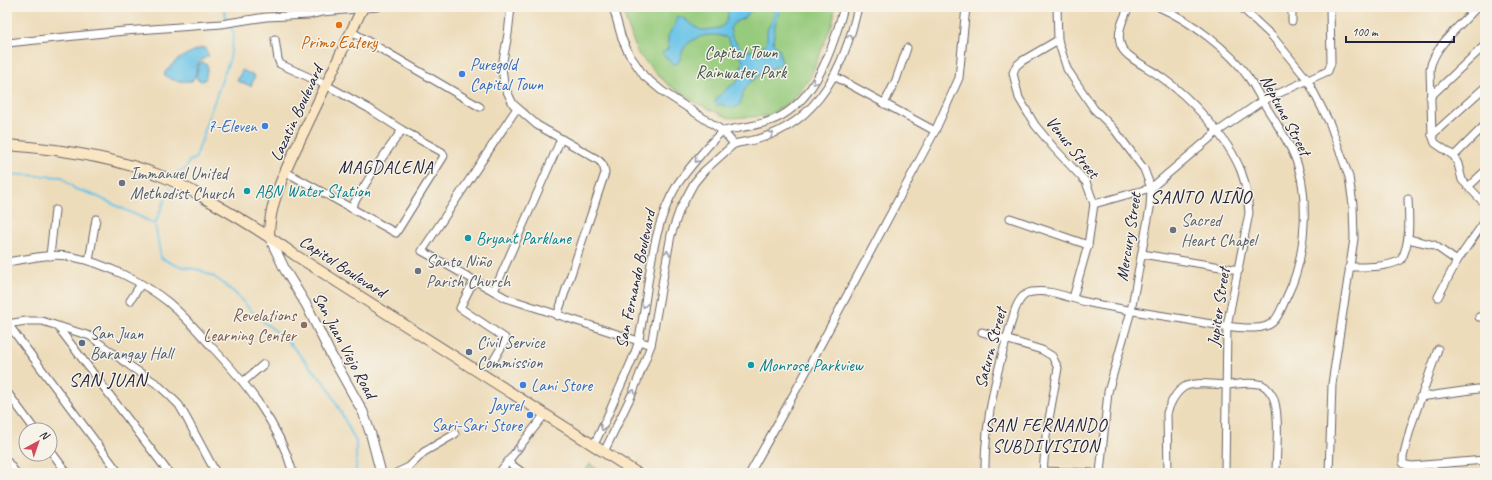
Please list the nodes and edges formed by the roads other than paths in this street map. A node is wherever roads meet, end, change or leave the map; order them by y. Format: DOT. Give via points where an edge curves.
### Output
graph roads {
  1 [pos="378,7"];
  2 [pos="511,7"];
  3 [pos="613,7"];
  4 [pos="844,7"];
  5 [pos="858,7"];
  6 [pos="966,7"];
  7 [pos="1057,7"];
  8 [pos="1129,7"];
  9 [pos="1159,7"];
  10 [pos="1242,7"];
  11 [pos="1292,7"];
  12 [pos="1330,7"];
  13 [pos="1478,7"];
  14 [pos="363,8"];
  15 [pos="1485,11"];
  16 [pos="1292,21"];
  17 [pos="352,32"];
  18 [pos="275,39"];
  19 [pos="1058,40"];
  20 [pos="7,43"];
  21 [pos="1485,45"];
  22 [pos="908,48"];
  23 [pos="834,76"];
  24 [pos="1307,79"];
  25 [pos="326,85"];
  26 [pos="1485,87"];
  27 [pos="1430,97"];
  28 [pos="1262,101"];
  29 [pos="884,104"];
  30 [pos="480,107"];
  31 [pos="517,108"];
  32 [pos="1485,125"];
  33 [pos="402,130"];
  34 [pos="723,131"];
  35 [pos="935,132"];
  36 [pos="1217,132"];
  37 [pos="1432,135"];
  38 [pos="560,139"];
  39 [pos="734,144"];
  40 [pos="7,145"];
  41 [pos="1454,156"];
  42 [pos="1485,171"];
  43 [pos="286,172"];
  44 [pos="1469,186"];
  45 [pos="1151,188"];
  46 [pos="1408,199"];
  47 [pos="1094,204"];
  48 [pos="1485,204"];
  49 [pos="351,208"];
  50 [pos="55,210"];
  51 [pos="1010,218"];
  52 [pos="96,219"];
  53 [pos="1485,221"];
  54 [pos="269,236"];
  55 [pos="1408,239"];
  56 [pos="1088,245"];
  57 [pos="1142,254"];
  58 [pos="50,256"];
  59 [pos="89,261"];
  60 [pos="1457,261"];
  61 [pos="7,262"];
  62 [pos="1349,267"];
  63 [pos="1239,270"];
  64 [pos="474,280"];
  65 [pos="142,284"];
  66 [pos="494,291"];
  67 [pos="1438,297"];
  68 [pos="1073,298"];
  69 [pos="130,301"];
  70 [pos="1131,311"];
  71 [pos="557,316"];
  72 [pos="8,324"];
  73 [pos="1227,326"];
  74 [pos="58,327"];
  75 [pos="982,332"];
  76 [pos="1006,339"];
  77 [pos="638,341"];
  78 [pos="651,345"];
  79 [pos="1438,349"];
  80 [pos="492,362"];
  81 [pos="264,364"];
  82 [pos="244,382"];
  83 [pos="1226,385"];
  84 [pos="1485,388"];
  85 [pos="7,392"];
  86 [pos="1420,397"];
  87 [pos="545,414"];
  88 [pos="29,422"];
  89 [pos="455,434"];
  90 [pos="594,446"];
  91 [pos="604,452"];
  92 [pos="1485,460"];
  93 [pos="7,461"];
  94 [pos="58,461"];
  95 [pos="508,462"];
  96 [pos="1043,472"];
  97 [pos="16,473"];
  98 [pos="67,473"];
  99 [pos="119,473"];
  100 [pos="169,473"];
  101 [pos="216,473"];
  102 [pos="293,473"];
  103 [pos="381,473"];
  104 [pos="396,473"];
  105 [pos="499,473"];
  106 [pos="523,473"];
  107 [pos="637,473"];
  108 [pos="750,473"];
  109 [pos="985,473"];
  110 [pos="1092,473"];
  111 [pos="1100,473"];
  112 [pos="1168,473"];
  113 [pos="1225,473"];
  114 [pos="1276,473"];
  115 [pos="1329,473"];
  1 -- 14 [label="street"];
  2 -- 31 [label="street" via="502,66 504,85"];
  3 -- 34 [label="street" via="622,39 644,76 662,91"];
  4 -- 34 [label="street, one-way" via="832,46 817,80 794,106 775,119 755,126"];
  23 -- 5 [label="street, one-way" via="851,35"];
  6 -- 35 [label="street" via="959,78"];
  7 -- 19 [label="street, Mercury Street"];
  8 -- 36 [label="street, Jupiter Street" via="1122,22 1122,48 1175,87"];
  9 -- 28 [label="street, Neptune Street" via="1196,28 1231,58 1248,76"];
  10 -- 24 [label="street" via="1272,36"];
  11 -- 16 [label="street"];
  12 -- 24 [label="street" via="1330,67 1328,71"];
  13 -- 15 [label="street"];
  13 -- 27 [label="street" via="1431,61"];
  14 -- 17 [label="main road, Lazatin Boulevard"];
  14 -- 20 [label="street" via="221,24"];
  17 -- 25 [label="main road, Lazatin Boulevard"];
  17 -- 30 [label="street"];
  18 -- 25 [label="street" via="280,63"];
  19 -- 45 [label="street, Mercury Street" via="1067,69 1094,110 1114,129 1144,170"];
  19 -- 47 [label="street, Venus Street" via="1035,52 1016,66 1012,73 1019,98 1034,125 1086,182"];
  21 -- 27 [label="street"];
  22 -- 29 [label="street"];
  23 -- 29 [label="street"];
  39 -- 23 [label="street, one-way" via="759,139 790,125 817,101"];
  24 -- 28 [label="street"];
  24 -- 62 [label="street" via="1330,124 1348,177 1354,219 1354,239"];
  25 -- 33 [label="street"];
  25 -- 43 [label="main road, Lazatin Boulevard"];
  26 -- 37 [label="street"];
  27 -- 37 [label="street"];
  28 -- 36 [label="street"];
  28 -- 73 [label="street, Neptune Street" via="1280,128 1296,162 1305,218 1302,242 1292,286 1275,322 1254,328"];
  29 -- 35 [label="street"];
  31 -- 38 [label="street" via="537,125"];
  31 -- 64 [label="street" via="422,250"];
  32 -- 41 [label="street"];
  33 -- 49 [label="street"];
  33 -- 49 [label="street" via="442,152 444,156 396,233"];
  34 -- 39 [label="street"];
  34 -- 77 [label="street, San Fernando Boulevard, one-way" via="686,172 668,202 656,235"];
  35 -- 108 [label="street"];
  36 -- 45 [label="street"];
  36 -- 63 [label="street, Jupiter Street" via="1241,171 1248,197 1249,213"];
  37 -- 41 [label="street" via="1435,143"];
  38 -- 66 [label="street"];
  38 -- 71 [label="street" via="602,162 605,173"];
  78 -- 39 [label="street, San Fernando Boulevard, one-way" via="677,214 694,183"];
  40 -- 54 [label="main road, Capitol Boulevard" via="53,149 126,164 182,186"];
  41 -- 44 [label="street" via="1462,180"];
  42 -- 44 [label="street"];
  43 -- 49 [label="street"];
  43 -- 54 [label="main road, Lazatin Boulevard" via="271,214"];
  44 -- 48 [label="street"];
  45 -- 47 [label="street"];
  45 -- 57 [label="street, Mercury Street"];
  46 -- 55 [label="street"];
  47 -- 56 [label="street, Venus Street"];
  50 -- 58 [label="street"];
  51 -- 56 [label="street"];
  52 -- 59 [label="street"];
  53 -- 60 [label="street"];
  54 -- 87 [label="main road, Capitol Boulevard"];
  54 -- 103 [label="street, San Juan Viejo Road" via="363,412"];
  55 -- 60 [label="street" via="1434,245"];
  55 -- 62 [label="street" via="1405,253 1401,260 1394,264"];
  56 -- 68 [label="street, Venus Street"];
  57 -- 63 [label="street"];
  57 -- 70 [label="street, Mercury Street"];
  58 -- 59 [label="street" via="72,256"];
  58 -- 61 [label="street"];
  59 -- 65 [label="street"];
  60 -- 67 [label="street"];
  62 -- 115 [label="street" via="1332,384"];
  63 -- 73 [label="street, Jupiter Street"];
  64 -- 66 [label="street"];
  64 -- 80 [label="street" via="460,308 505,338"];
  65 -- 69 [label="street"];
  65 -- 82 [label="street" via="180,313"];
  66 -- 71 [label="street" via="506,298"];
  68 -- 70 [label="street, Saturn Street"];
  68 -- 76 [label="street, Saturn Street" via="1043,291 1030,292 1019,301"];
  70 -- 73 [label="street, Neptune Street"];
  70 -- 111 [label="street, Mercury Street" via="1108,392"];
  71 -- 77 [label="street"];
  72 -- 74 [label="street" via="42,321"];
  72 -- 99 [label="street"];
  73 -- 83 [label="street, Jupiter Street"];
  74 -- 100 [label="street"];
  74 -- 101 [label="street" via="90,336 170,396 179,405"];
  75 -- 76 [label="street"];
  76 -- 96 [label="street" via="1042,350 1052,356 1058,368 1046,436"];
  76 -- 109 [label="street, Saturn Street" via="989,411"];
  77 -- 78 [label="street"];
  77 -- 90 [label="street, San Fernando Boulevard, one-way" via="635,354"];
  91 -- 78 [label="street, San Fernando Boulevard, one-way" via="633,392"];
  79 -- 86 [label="street"];
  81 -- 82 [label="street"];
  82 -- 102 [label="street" via="277,432"];
  83 -- 112 [label="street" via="1197,383 1185,386 1176,394 1167,413"];
  83 -- 113 [label="street, Jupiter Street"];
  83 -- 114 [label="street" via="1260,384 1273,396 1276,408"];
  84 -- 86 [label="street"];
  85 -- 88 [label="street"];
  86 -- 92 [label="street" via="1403,457 1406,466"];
  87 -- 90 [label="main road, Capitol Boulevard"];
  87 -- 95 [label="street, one-way"];
  89 -- 104 [label="street" via="424,452 409,467"];
  90 -- 91 [label="main road, Capitol Boulevard"];
  91 -- 107 [label="main road, Capitol Boulevard"];
  93 -- 97 [label="street"];
  94 -- 98 [label="street"];
  95 -- 105 [label="street"];
  95 -- 106 [label="street"];
  96 -- 110 [label="street"];
}
